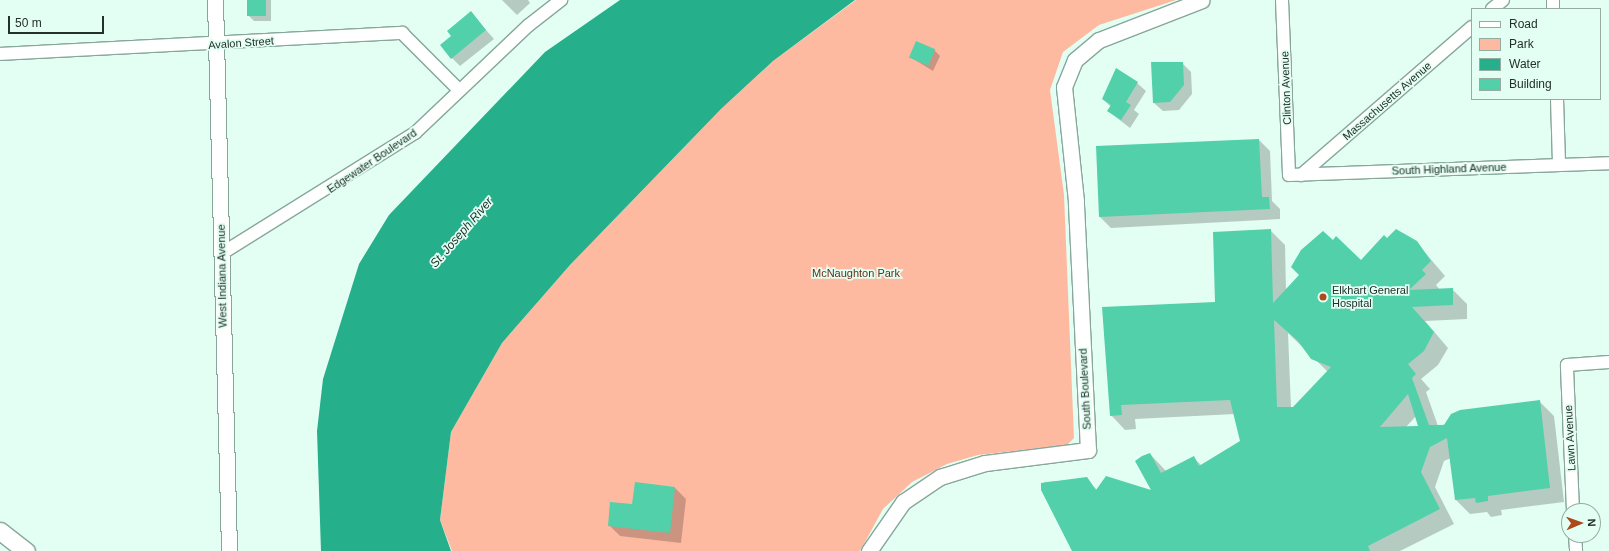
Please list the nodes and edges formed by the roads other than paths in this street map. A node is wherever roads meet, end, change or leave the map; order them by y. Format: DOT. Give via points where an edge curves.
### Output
graph roads {
  1 [pos="215,0"];
  2 [pos="561,0"];
  3 [pos="1202,0"];
  4 [pos="1282,0"];
  5 [pos="1503,0"];
  6 [pos="1493,8"];
  7 [pos="1471,28"];
  8 [pos="216,45"];
  9 [pos="0,54"];
  10 [pos="459,90"];
  11 [pos="1557,100"];
  12 [pos="1609,163"];
  13 [pos="1559,164"];
  14 [pos="1295,175"];
  15 [pos="221,254"];
  16 [pos="1609,362"];
  17 [pos="1573,503"];
  18 [pos="0,532"];
  19 [pos="26,551"];
  20 [pos="229,551"];
  21 [pos="869,551"];
  1 -- 8 [label="street, West Indiana Avenue"];
  2 -- 10 [label="street, Edgewater Boulevard"];
  3 -- 21 [label="street, South Boulevard" via="1099,40 1075,60 1068,74 1063,105 1076,201 1088,450 985,463 940,477 903,502"];
  4 -- 14 [label="street, Clinton Avenue"];
  5 -- 6 [label="street"];
  7 -- 14 [label="street, Massachusetts Avenue"];
  8 -- 9 [label="street, Avalon Street"];
  8 -- 10 [label="street, Avalon Street" via="402,33"];
  8 -- 15 [label="street, West Indiana Avenue"];
  10 -- 15 [label="street, Edgewater Boulevard" via="415,133 320,196"];
  11 -- 13 [label="street"];
  12 -- 13 [label="street, South Highland Avenue"];
  13 -- 14 [label="street, South Highland Avenue"];
  15 -- 20 [label="street, West Indiana Avenue"];
  16 -- 17 [label="street, Lawn Avenue" via="1567,365"];
  18 -- 19 [label="main road"];
}
